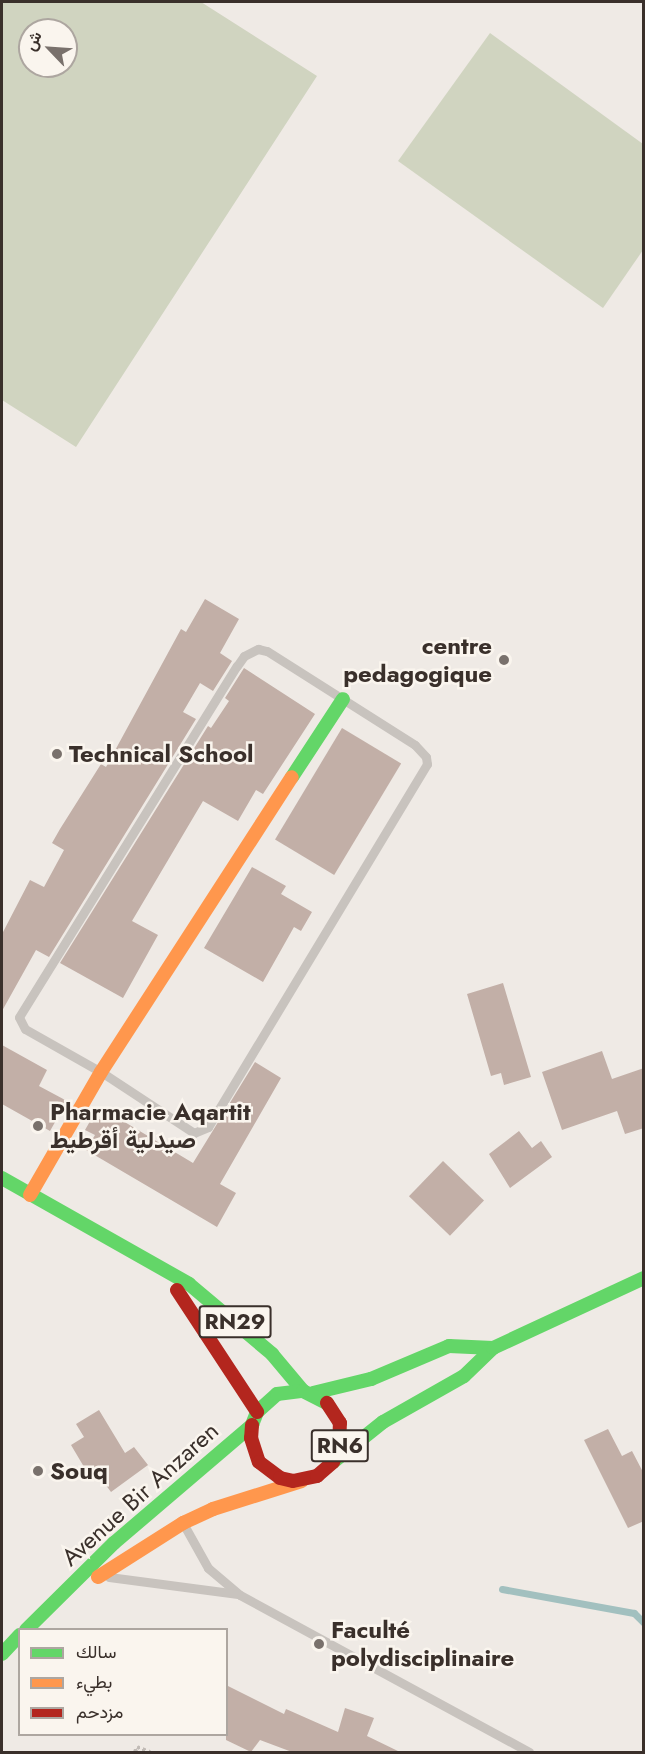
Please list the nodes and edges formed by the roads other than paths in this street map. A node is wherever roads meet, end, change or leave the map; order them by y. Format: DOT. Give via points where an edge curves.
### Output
graph roads {
  1 [pos="343,699"];
  2 [pos="101,1072"];
  3 [pos="2,1178"];
  4 [pos="30,1195"];
  5 [pos="156,1266"];
  6 [pos="644,1278"];
  7 [pos="494,1348"];
  8 [pos="308,1392"];
  9 [pos="255,1418"];
  10 [pos="333,1462"];
  11 [pos="306,1480"];
  12 [pos="183,1522"];
  13 [pos="100,1576"];
  14 [pos="240,1595"];
  15 [pos="59,1597"];
  16 [pos="27,1628"];
  17 [pos="18,1637"];
  18 [pos="2,1654"];
  19 [pos="530,1752"];
  1 -- 2 [label="main road"];
  1 -- 2 [label="lane" via="267,651 251,651 237,666 19,1017 25,1029"];
  1 -- 2 [label="lane" via="415,745 427,764 208,1127 199,1132 189,1130"];
  2 -- 4 [label="main road"];
  3 -- 4 [label="main road, RN29"];
  4 -- 5 [label="main road, RN29"];
  5 -- 8 [label="main road, RN29" via="189,1284 226,1314"];
  5 -- 9 [label="main road, RN29" via="195,1312"];
  6 -- 7 [label="main road, RN6"];
  7 -- 8 [label="main road, RN6" via="449,1346 371,1379"];
  7 -- 10 [label="main road, RN6" via="464,1376 383,1422"];
  8 -- 9 [label="main road, RN6" via="277,1395"];
  8 -- 10 [label="main road, RN6" via="334,1410 340,1423 339,1449"];
  9 -- 11 [label="main road, RN6" via="251,1438 260,1462 280,1478"];
  9 -- 15 [label="main road, Avenue Bir Anzaren / RN6"];
  10 -- 11 [label="main road, RN6"];
  11 -- 12 [label="main road, Avenue Bir Anzaren / RN6"];
  12 -- 13 [label="main road, Avenue Bir Anzaren / RN6"];
  12 -- 14 [label="lane" via="208,1568"];
  13 -- 14 [label="lane"];
  13 -- 15 [label="main road, Avenue Bir Anzaren / RN6"];
  14 -- 19 [label="lane"];
  15 -- 16 [label="main road, Avenue Bir Anzaren / RN6"];
  17 -- 18 [label="main road"];
}
